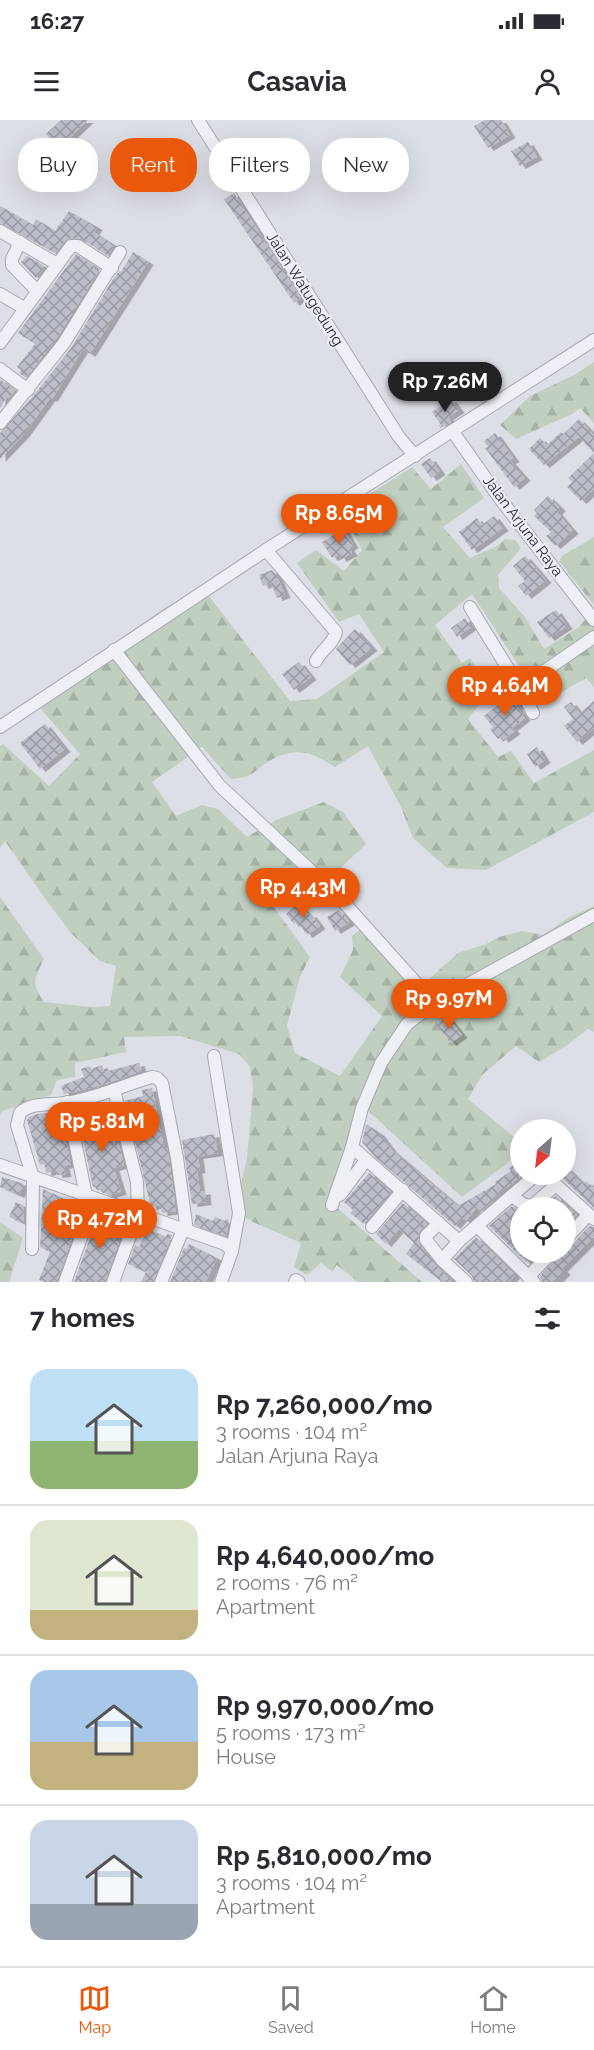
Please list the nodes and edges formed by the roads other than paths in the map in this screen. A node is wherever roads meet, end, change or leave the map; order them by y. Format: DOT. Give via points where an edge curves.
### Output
graph roads {
  1 [pos="198,120"];
  2 [pos="0,231"];
  3 [pos="20,242"];
  4 [pos="120,252"];
  5 [pos="57,264"];
  6 [pos="112,268"];
  7 [pos="37,291"];
  8 [pos="0,294"];
  9 [pos="24,308"];
  10 [pos="594,340"];
  11 [pos="0,343"];
  12 [pos="0,369"];
  13 [pos="28,390"];
  14 [pos="0,423"];
  15 [pos="453,432"];
  16 [pos="415,456"];
  17 [pos="266,550"];
  18 [pos="470,607"];
  19 [pos="594,620"];
  20 [pos="594,637"];
  21 [pos="114,650"];
  22 [pos="316,661"];
  23 [pos="520,688"];
  24 [pos="533,713"];
  25 [pos="0,727"];
  26 [pos="594,915"];
  27 [pos="434,1003"];
  28 [pos="214,1056"];
  29 [pos="114,1090"];
  30 [pos="67,1102"];
  31 [pos="352,1147"];
  32 [pos="366,1160"];
  33 [pos="0,1165"];
  34 [pos="33,1178"];
  35 [pos="524,1185"];
  36 [pos="556,1185"];
  37 [pos="403,1190"];
  38 [pos="512,1196"];
  39 [pos="90,1198"];
  40 [pos="138,1214"];
  41 [pos="591,1217"];
  42 [pos="439,1223"];
  43 [pos="477,1226"];
  44 [pos="372,1227"];
  45 [pos="576,1230"];
  46 [pos="185,1231"];
  47 [pos="459,1241"];
  48 [pos="32,1249"];
  49 [pos="232,1251"];
  50 [pos="442,1260"];
  51 [pos="544,1263"];
  52 [pos="531,1280"];
  53 [pos="65,1282"];
  54 [pos="113,1282"];
  55 [pos="161,1282"];
  56 [pos="220,1282"];
  57 [pos="466,1282"];
  1 -- 16 [label="street, Jalan Watugedung" via="399,437"];
  2 -- 3 [label="street"];
  3 -- 5 [label="street"];
  3 -- 7 [label="street" via="12,263"];
  4 -- 6 [label="street"];
  5 -- 6 [label="street" via="69,247 76,245"];
  5 -- 7 [label="street"];
  6 -- 13 [label="street"];
  7 -- 9 [label="street"];
  8 -- 9 [label="street"];
  9 -- 11 [label="street"];
  10 -- 15 [label="street"];
  12 -- 13 [label="street"];
  13 -- 14 [label="street"];
  15 -- 16 [label="street"];
  15 -- 19 [label="street, Jalan Arjuna Raya"];
  16 -- 17 [label="street"];
  17 -- 21 [label="street"];
  17 -- 22 [label="street" via="336,632"];
  18 -- 23 [label="street"];
  20 -- 23 [label="street"];
  21 -- 25 [label="street"];
  21 -- 27 [label="street" via="220,786 338,896"];
  23 -- 24 [label="street"];
  26 -- 27 [label="street"];
  27 -- 31 [label="street" via="407,1024 381,1063 362,1108"];
  28 -- 49 [label="street" via="239,1213"];
  29 -- 30 [label="street"];
  29 -- 40 [label="street" via="136,1182"];
  29 -- 46 [label="street" via="152,1077 162,1083 177,1158"];
  30 -- 34 [label="street" via="27,1108 18,1117"];
  30 -- 39 [label="street"];
  31 -- 32 [label="street"];
  31 -- 32 [label="street" via="332,1205"];
  32 -- 37 [label="street"];
  33 -- 34 [label="street"];
  34 -- 39 [label="street"];
  34 -- 48 [label="street"];
  35 -- 38 [label="street"];
  36 -- 38 [label="street" via="532,1206"];
  36 -- 41 [label="street"];
  37 -- 42 [label="street"];
  37 -- 44 [label="street"];
  38 -- 43 [label="street"];
  39 -- 40 [label="street"];
  39 -- 53 [label="street"];
  40 -- 46 [label="street"];
  40 -- 54 [label="street"];
  41 -- 45 [label="street"];
  42 -- 47 [label="street"];
  42 -- 50 [label="street" via="426,1240"];
  43 -- 47 [label="street"];
  43 -- 52 [label="street"];
  46 -- 49 [label="street" via="225,1244"];
  46 -- 55 [label="street"];
  47 -- 50 [label="street"];
  49 -- 56 [label="street"];
  50 -- 57 [label="street"];
  51 -- 52 [label="street"];
}
